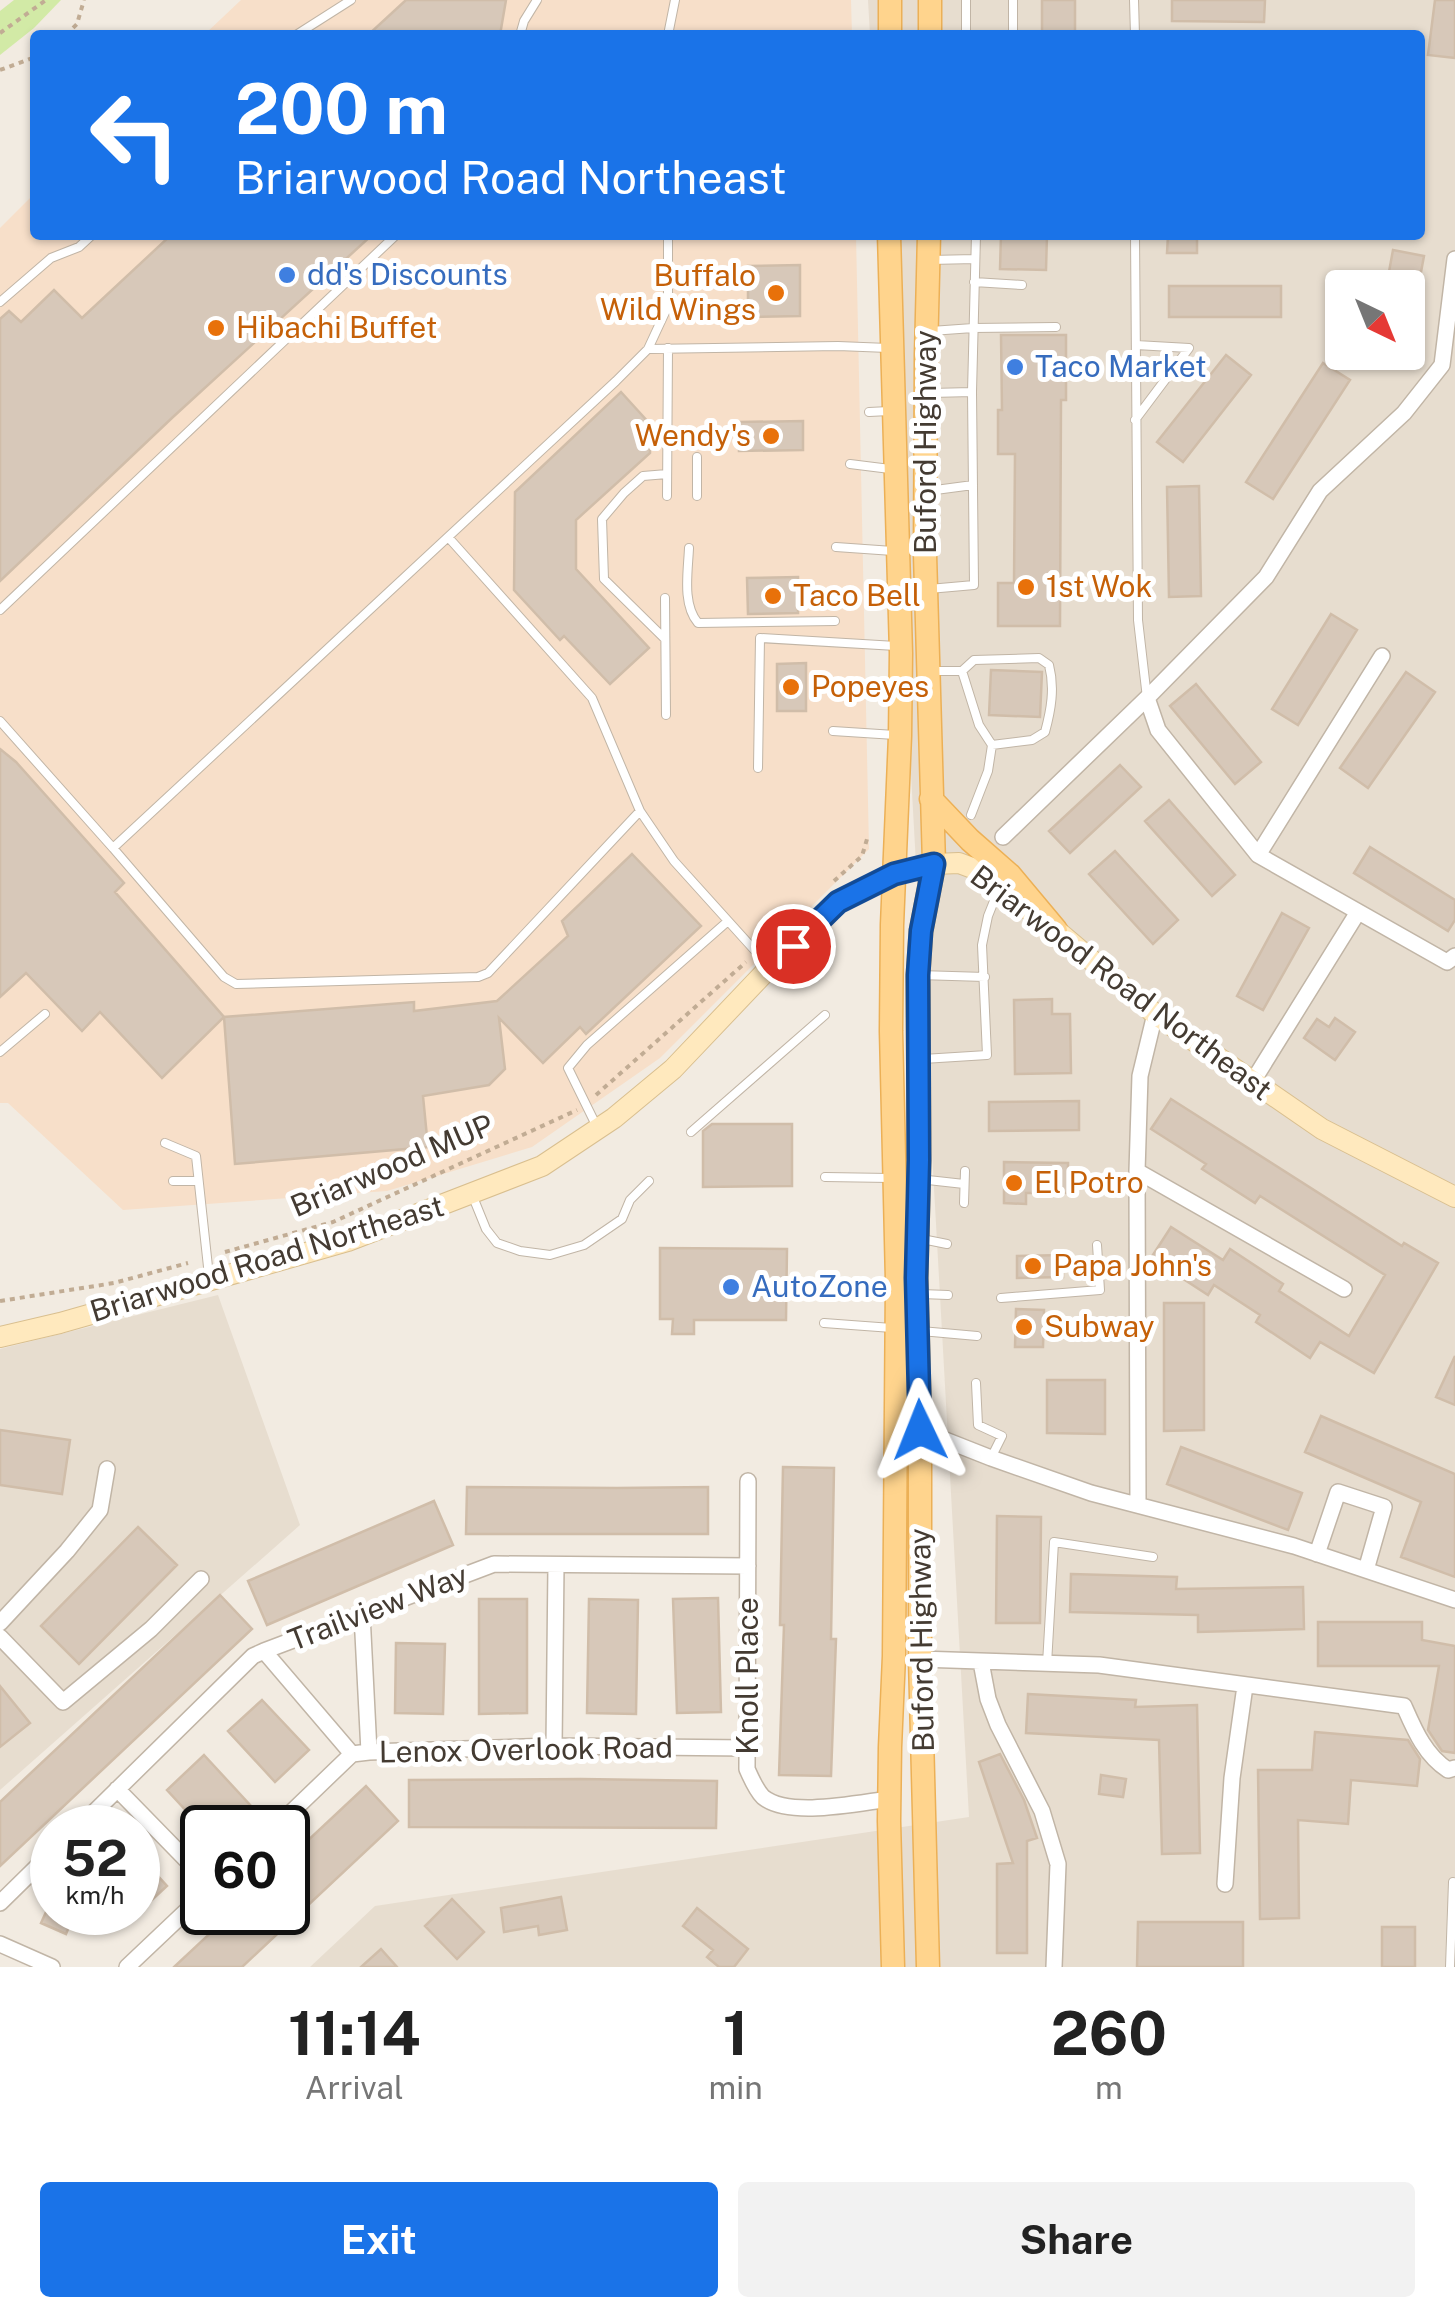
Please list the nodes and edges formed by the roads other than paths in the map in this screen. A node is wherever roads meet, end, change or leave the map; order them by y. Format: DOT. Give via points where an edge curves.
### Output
graph roads {
  1 [pos="351,0"];
  2 [pos="537,0"];
  3 [pos="675,0"];
  4 [pos="890,0"];
  5 [pos="930,0"];
  6 [pos="966,0"];
  7 [pos="1013,0"];
  8 [pos="1134,0"];
  9 [pos="304,30"];
  10 [pos="521,30"];
  11 [pos="669,30"];
  12 [pos="890,30"];
  13 [pos="930,30"];
  14 [pos="966,30"];
  15 [pos="1013,30"];
  16 [pos="1135,30"];
  17 [pos="87,240"];
  18 [pos="391,240"];
  19 [pos="668,240"];
  20 [pos="890,240"];
  21 [pos="929,240"];
  22 [pos="976,240"];
  23 [pos="1135,240"];
  24 [pos="975,259"];
  25 [pos="1455,259"];
  26 [pos="930,260"];
  27 [pos="974,282"];
  28 [pos="1022,285"];
  29 [pos="0,302"];
  30 [pos="1056,327"];
  31 [pos="973,328"];
  32 [pos="926,332"];
  33 [pos="1136,345"];
  34 [pos="648,348"];
  35 [pos="668,348"];
  36 [pos="892,348"];
  37 [pos="1455,350"];
  38 [pos="1442,365"];
  39 [pos="972,392"];
  40 [pos="926,393"];
  41 [pos="894,411"];
  42 [pos="869,412"];
  43 [pos="1136,420"];
  44 [pos="697,457"];
  45 [pos="850,464"];
  46 [pos="896,470"];
  47 [pos="667,474"];
  48 [pos="973,485"];
  49 [pos="926,492"];
  50 [pos="667,496"];
  51 [pos="696,496"];
  52 [pos="448,537"];
  53 [pos="836,547"];
  54 [pos="689,548"];
  55 [pos="898,552"];
  56 [pos="926,590"];
  57 [pos="665,598"];
  58 [pos="0,610"];
  59 [pos="834,621"];
  60 [pos="666,639"];
  61 [pos="900,646"];
  62 [pos="1382,656"];
  63 [pos="928,670"];
  64 [pos="962,671"];
  65 [pos="1147,698"];
  66 [pos="666,715"];
  67 [pos="0,721"];
  68 [pos="832,731"];
  69 [pos="900,736"];
  70 [pos="992,744"];
  71 [pos="758,768"];
  72 [pos="931,799"];
  73 [pos="640,811"];
  74 [pos="972,815"];
  75 [pos="1003,838"];
  76 [pos="114,848"];
  77 [pos="1258,855"];
  78 [pos="934,864"];
  79 [pos="894,874"];
  80 [pos="1000,886"];
  81 [pos="1358,912"];
  82 [pos="728,921"];
  83 [pos="1056,930"];
  84 [pos="1455,956"];
  85 [pos="770,968"];
  86 [pos="918,975"];
  87 [pos="985,976"];
  88 [pos="45,1014"];
  89 [pos="1154,1014"];
  90 [pos="825,1015"];
  91 [pos="0,1052"];
  92 [pos="919,1059"];
  93 [pos="1252,1082"];
  94 [pos="598,1129"];
  95 [pos="692,1132"];
  96 [pos="165,1143"];
  97 [pos="965,1170"];
  98 [pos="1137,1172"];
  99 [pos="825,1177"];
  100 [pos="894,1178"];
  101 [pos="919,1179"];
  102 [pos="173,1181"];
  103 [pos="198,1181"];
  104 [pos="649,1181"];
  105 [pos="964,1184"];
  106 [pos="472,1195"];
  107 [pos="1455,1196"];
  108 [pos="964,1202"];
  109 [pos="917,1238"];
  110 [pos="948,1244"];
  111 [pos="1097,1245"];
  112 [pos="209,1280"];
  113 [pos="1344,1289"];
  114 [pos="916,1294"];
  115 [pos="948,1295"];
  116 [pos="1001,1298"];
  117 [pos="824,1323"];
  118 [pos="906,1330"];
  119 [pos="977,1336"];
  120 [pos="0,1337"];
  121 [pos="976,1383"];
  122 [pos="920,1430"];
  123 [pos="991,1458"];
  124 [pos="107,1469"];
  125 [pos="748,1480"];
  126 [pos="1138,1505"];
  127 [pos="1318,1554"];
  128 [pos="1153,1557"];
  129 [pos="556,1566"];
  130 [pos="748,1566"];
  131 [pos="1366,1570"];
  132 [pos="201,1579"];
  133 [pos="1455,1600"];
  134 [pos="362,1614"];
  135 [pos="0,1624"];
  136 [pos="0,1637"];
  137 [pos="264,1651"];
  138 [pos="920,1659"];
  139 [pos="981,1662"];
  140 [pos="1046,1664"];
  141 [pos="1245,1686"];
  142 [pos="554,1746"];
  143 [pos="748,1748"];
  144 [pos="360,1753"];
  145 [pos="1455,1768"];
  146 [pos="117,1789"];
  147 [pos="889,1799"];
  148 [pos="101,1805"];
  149 [pos="300,1805"];
  150 [pos="180,1853"];
  151 [pos="30,1874"];
  152 [pos="1454,1882"];
  153 [pos="1225,1884"];
  154 [pos="0,1904"];
  155 [pos="180,1917"];
  156 [pos="0,1944"];
  157 [pos="52,1967"];
  158 [pos="127,1967"];
  159 [pos="893,1967"];
  160 [pos="928,1967"];
  161 [pos="1054,1967"];
  162 [pos="1450,1967"];
  1 -- 9 [label="lane"];
  2 -- 10 [label="lane"];
  3 -- 11 [label="lane"];
  4 -- 12 [label="main road"];
  5 -- 13 [label="main road"];
  6 -- 14 [label="lane"];
  7 -- 15 [label="lane"];
  8 -- 16 [label="lane"];
  17 -- 29 [label="lane" via="51,258"];
  18 -- 58 [label="lane"];
  19 -- 34 [label="lane" via="668,306"];
  20 -- 36 [label="main road, Buford Highway"];
  21 -- 26 [label="main road, Buford Highway"];
  22 -- 24 [label="lane"];
  23 -- 33 [label="lane"];
  24 -- 26 [label="lane"];
  24 -- 27 [label="lane"];
  25 -- 38 [label="street"];
  26 -- 32 [label="main road, Buford Highway"];
  27 -- 28 [label="lane"];
  27 -- 31 [label="lane"];
  30 -- 31 [label="lane"];
  31 -- 32 [label="lane"];
  31 -- 39 [label="lane"];
  32 -- 40 [label="main road, Buford Highway"];
  33 -- 43 [label="lane"];
  33 -- 43 [label="lane" via="1189,348"];
  34 -- 35 [label="lane"];
  34 -- 52 [label="lane"];
  35 -- 36 [label="lane"];
  35 -- 47 [label="lane"];
  36 -- 41 [label="main road, Buford Highway"];
  37 -- 38 [label="street"];
  38 -- 65 [label="street" via="1404,413 1320,492 1266,577"];
  39 -- 40 [label="lane"];
  39 -- 48 [label="lane"];
  40 -- 49 [label="main road, Buford Highway"];
  41 -- 42 [label="lane"];
  41 -- 46 [label="main road, Buford Highway"];
  43 -- 65 [label="lane" via="1138,620"];
  44 -- 51 [label="lane"];
  45 -- 46 [label="lane"];
  46 -- 55 [label="main road, Buford Highway"];
  47 -- 50 [label="lane"];
  47 -- 60 [label="lane" via="643,476 602,519 604,579"];
  48 -- 49 [label="lane"];
  48 -- 56 [label="lane" via="974,585"];
  49 -- 56 [label="main road, Buford Highway"];
  52 -- 73 [label="lane" via="592,698"];
  52 -- 76 [label="lane"];
  53 -- 55 [label="lane"];
  54 -- 59 [label="lane" via="690,613 698,622"];
  55 -- 61 [label="main road, Buford Highway"];
  56 -- 63 [label="main road, Buford Highway"];
  57 -- 60 [label="lane"];
  60 -- 66 [label="lane"];
  61 -- 69 [label="main road, Buford Highway"];
  61 -- 71 [label="lane" via="760,638"];
  62 -- 77 [label="street"];
  63 -- 64 [label="lane"];
  63 -- 72 [label="main road, Buford Highway"];
  64 -- 70 [label="lane" via="978,725"];
  64 -- 70 [label="lane" via="974,660 1039,658 1049,665 1052,708 1044,732 1032,740"];
  65 -- 75 [label="street"];
  65 -- 77 [label="street" via="1158,730"];
  67 -- 76 [label="lane"];
  68 -- 69 [label="lane"];
  69 -- 79 [label="main road, Buford Highway"];
  70 -- 74 [label="lane"];
  72 -- 78 [label="main road, Buford Highway"];
  72 -- 83 [label="main road"];
  73 -- 76 [label="lane" via="478,977 236,984"];
  73 -- 82 [label="lane" via="674,862"];
  77 -- 81 [label="street"];
  78 -- 79 [label="street, Briarwood Road Northeast"];
  78 -- 80 [label="street, Briarwood Road Northeast" via="976,869"];
  78 -- 86 [label="main road, Buford Highway"];
  79 -- 85 [label="street, Briarwood Road Northeast" via="838,902"];
  79 -- 100 [label="main road, Buford Highway"];
  80 -- 83 [label="street, Briarwood Road Northeast"];
  80 -- 87 [label="lane" via="982,945"];
  81 -- 84 [label="street" via="1447,962"];
  81 -- 93 [label="street"];
  82 -- 85 [label="lane"];
  82 -- 94 [label="lane" via="568,1068"];
  83 -- 89 [label="street, Briarwood Road Northeast"];
  85 -- 94 [label="street, Briarwood Road Northeast" via="672,1069"];
  86 -- 87 [label="lane"];
  86 -- 92 [label="main road, Buford Highway"];
  87 -- 92 [label="lane" via="988,1055"];
  88 -- 91 [label="lane"];
  89 -- 93 [label="street, Briarwood Road Northeast"];
  89 -- 98 [label="street" via="1140,1076"];
  90 -- 95 [label="lane"];
  92 -- 101 [label="main road, Buford Highway"];
  93 -- 107 [label="street, Briarwood Road Northeast" via="1322,1130"];
  94 -- 106 [label="street, Briarwood Road Northeast" via="542,1166"];
  96 -- 103 [label="lane" via="196,1156"];
  97 -- 105 [label="lane"];
  98 -- 113 [label="street"];
  98 -- 126 [label="street"];
  99 -- 100 [label="lane"];
  100 -- 118 [label="main road, Buford Highway"];
  101 -- 105 [label="lane"];
  101 -- 109 [label="main road, Buford Highway"];
  102 -- 103 [label="lane"];
  103 -- 112 [label="lane"];
  104 -- 106 [label="lane" via="622,1219 584,1245 550,1255 497,1242"];
  105 -- 108 [label="lane"];
  106 -- 112 [label="street, Briarwood Road Northeast"];
  109 -- 110 [label="lane"];
  109 -- 114 [label="main road, Buford Highway"];
  111 -- 116 [label="lane" via="1100,1290"];
  112 -- 120 [label="street, Briarwood Road Northeast"];
  114 -- 115 [label="lane"];
  114 -- 118 [label="main road, Buford Highway"];
  117 -- 118 [label="lane"];
  118 -- 119 [label="lane"];
  118 -- 122 [label="main road, Buford Highway"];
  118 -- 147 [label="main road, Buford Highway"];
  121 -- 123 [label="lane" via="978,1425 1002,1436"];
  122 -- 123 [label="street"];
  122 -- 138 [label="main road, Buford Highway"];
  123 -- 126 [label="street"];
  124 -- 135 [label="street" via="100,1510"];
  125 -- 130 [label="street, Knoll Place"];
  126 -- 127 [label="street"];
  127 -- 131 [label="street"];
  127 -- 131 [label="street" via="1338,1492 1384,1507"];
  128 -- 140 [label="lane" via="1054,1542"];
  129 -- 130 [label="street, Trailview Way"];
  129 -- 134 [label="street, Trailview Way" via="494,1564"];
  129 -- 142 [label="street"];
  130 -- 143 [label="street, Knoll Place"];
  131 -- 133 [label="street"];
  132 -- 136 [label="street" via="63,1702"];
  134 -- 137 [label="street, Trailview Way"];
  134 -- 144 [label="street"];
  137 -- 144 [label="street"];
  137 -- 146 [label="street, Trailview Way"];
  138 -- 139 [label="street"];
  138 -- 160 [label="main road, Buford Highway"];
  139 -- 140 [label="street"];
  139 -- 161 [label="street" via="988,1699 1042,1811 1058,1864"];
  140 -- 141 [label="street"];
  141 -- 145 [label="street" via="1404,1706 1436,1762"];
  141 -- 153 [label="street"];
  142 -- 143 [label="street, Lenox Overlook Road"];
  142 -- 144 [label="street, Lenox Overlook Road"];
  143 -- 147 [label="street, Knoll Place" via="747,1769 760,1795 780,1806"];
  144 -- 149 [label="street, Lenox Overlook Road"];
  146 -- 148 [label="street, Trailview Way"];
  146 -- 150 [label="street"];
  147 -- 159 [label="main road, Buford Highway"];
  151 -- 154 [label="street"];
  152 -- 162 [label="lane"];
  155 -- 158 [label="street"];
  156 -- 157 [label="street"];
}
